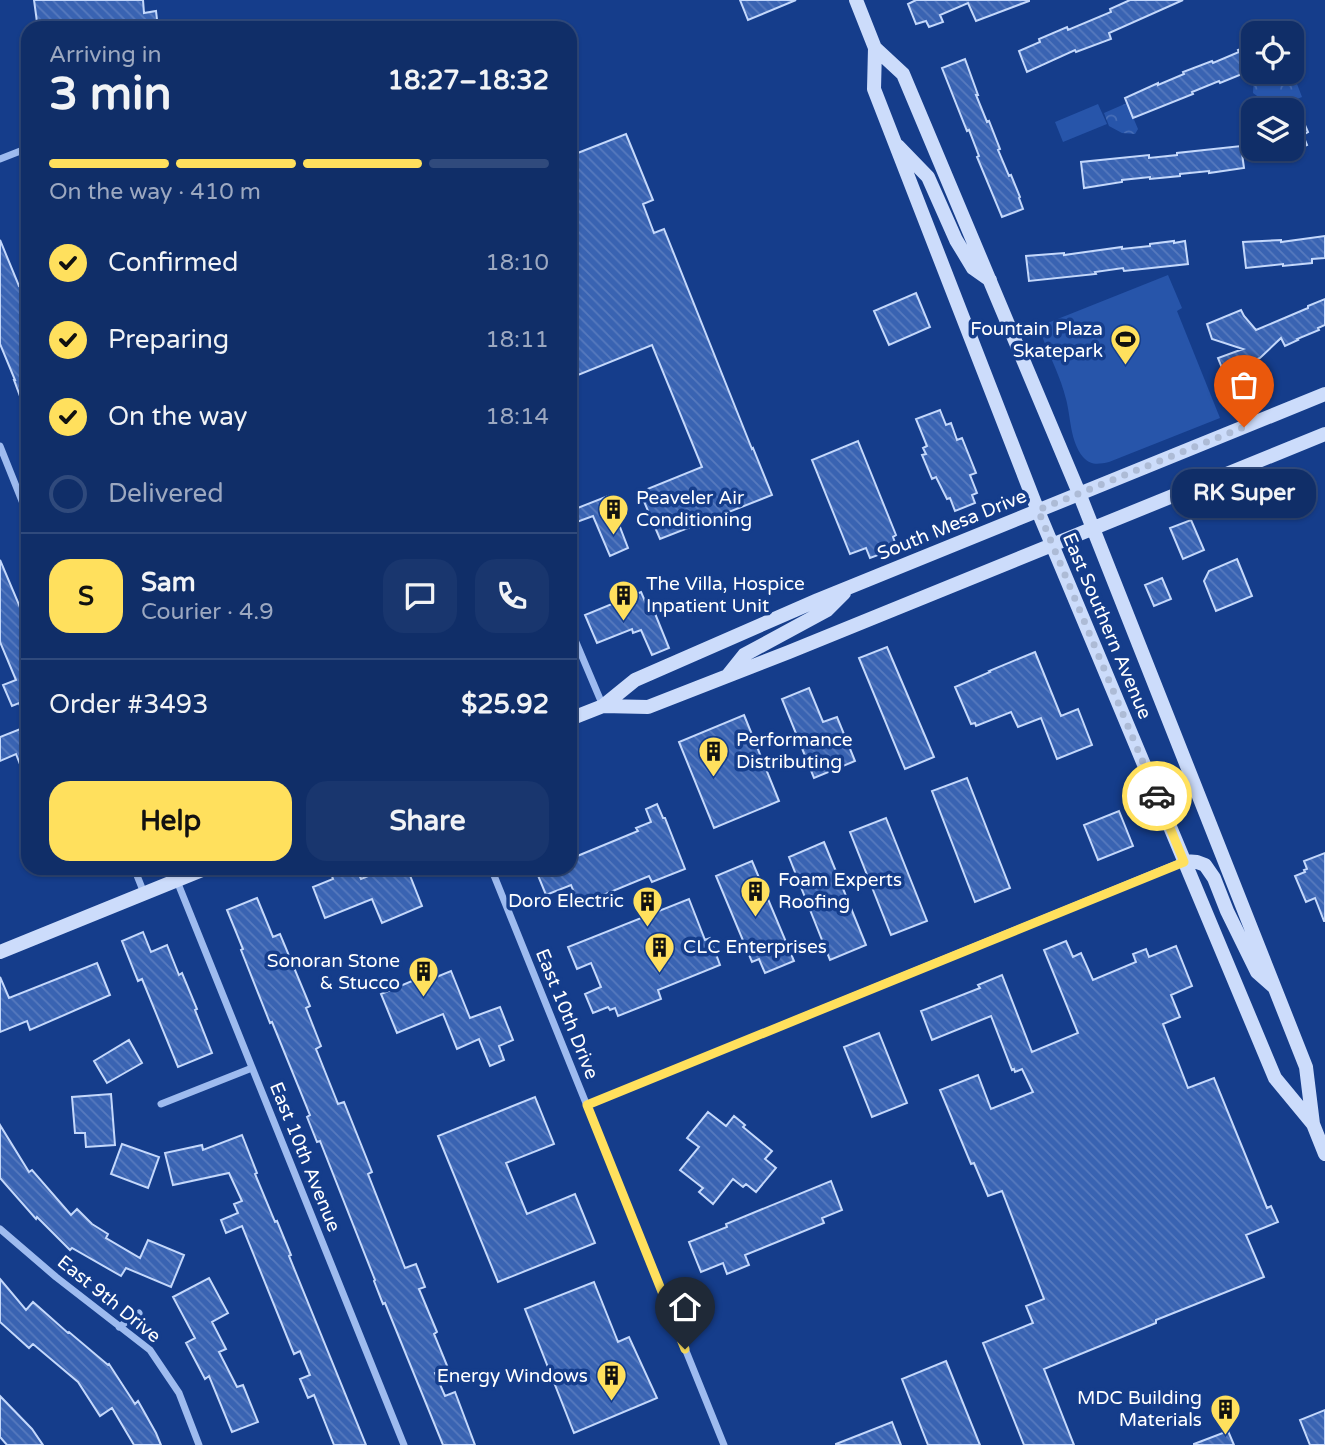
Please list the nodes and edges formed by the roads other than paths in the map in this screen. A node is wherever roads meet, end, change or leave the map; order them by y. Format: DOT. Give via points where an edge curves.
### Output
graph roads {
  1 [pos="856,0"];
  2 [pos="875,48"];
  3 [pos="896,144"];
  4 [pos="21,151"];
  5 [pos="0,159"];
  6 [pos="991,281"];
  7 [pos="1325,394"];
  8 [pos="1325,434"];
  9 [pos="0,446"];
  10 [pos="1079,494"];
  11 [pos="21,498"];
  12 [pos="1038,510"];
  13 [pos="1092,528"];
  14 [pos="1052,545"];
  15 [pos="849,588"];
  16 [pos="577,645"];
  17 [pos="727,676"];
  18 [pos="603,706"];
  19 [pos="577,716"];
  20 [pos="1184,862"];
  21 [pos="137,875"];
  22 [pos="190,875"];
  23 [pos="494,875"];
  24 [pos="177,880"];
  25 [pos="145,894"];
  26 [pos="0,952"];
  27 [pos="1275,987"];
  28 [pos="252,1068"];
  29 [pos="162,1104"];
  30 [pos="587,1105"];
  31 [pos="1313,1124"];
  32 [pos="1325,1154"];
  33 [pos="0,1229"];
  34 [pos="139,1313"];
  35 [pos="119,1327"];
  36 [pos="200,1445"];
  37 [pos="404,1445"];
  38 [pos="724,1445"];
  1 -- 2 [label="main road, East Southern Avenue"];
  2 -- 3 [label="main road, East Southern Avenue" via="874,89"];
  2 -- 6 [label="main road, East Southern Avenue" via="903,74"];
  3 -- 6 [label="main road" via="928,177 956,240 974,268"];
  3 -- 12 [label="main road, East Southern Avenue"];
  4 -- 5 [label="street"];
  6 -- 10 [label="main road, East Southern Avenue"];
  7 -- 10 [label="main road, South Mesa Drive"];
  8 -- 13 [label="main road, South Mesa Drive"];
  9 -- 11 [label="street"];
  10 -- 12 [label="main road, South Mesa Drive"];
  10 -- 13 [label="main road, East Southern Avenue"];
  12 -- 14 [label="main road, East Southern Avenue"];
  12 -- 15 [label="main road, South Mesa Drive"];
  13 -- 14 [label="main road, South Mesa Drive"];
  13 -- 27 [label="main road, East Southern Avenue"];
  14 -- 17 [label="main road, South Mesa Drive"];
  14 -- 20 [label="main road, East Southern Avenue"];
  15 -- 17 [label="main road" via="827,610 744,655"];
  15 -- 18 [label="main road, South Mesa Drive" via="635,680"];
  16 -- 18 [label="street"];
  17 -- 18 [label="main road, South Mesa Drive" via="648,707"];
  18 -- 19 [label="main road, South Mesa Drive"];
  20 -- 27 [label="main road" via="1205,865 1257,972"];
  20 -- 30 [label="street"];
  20 -- 31 [label="main road, East Southern Avenue" via="1275,1078"];
  21 -- 25 [label="street"];
  22 -- 24 [label="main road"];
  23 -- 30 [label="street, East 10th Drive"];
  24 -- 25 [label="main road"];
  24 -- 28 [label="street, East 10th Avenue"];
  25 -- 26 [label="main road"];
  27 -- 31 [label="main road, East Southern Avenue" via="1306,1067"];
  28 -- 29 [label="street"];
  28 -- 37 [label="street, East 10th Avenue"];
  30 -- 38 [label="street, East 10th Drive"];
  31 -- 32 [label="main road, East Southern Avenue"];
  33 -- 35 [label="street, East 9th Drive"];
  34 -- 35 [label="street"];
  35 -- 36 [label="street, East 9th Drive" via="150,1350 179,1393"];
}
